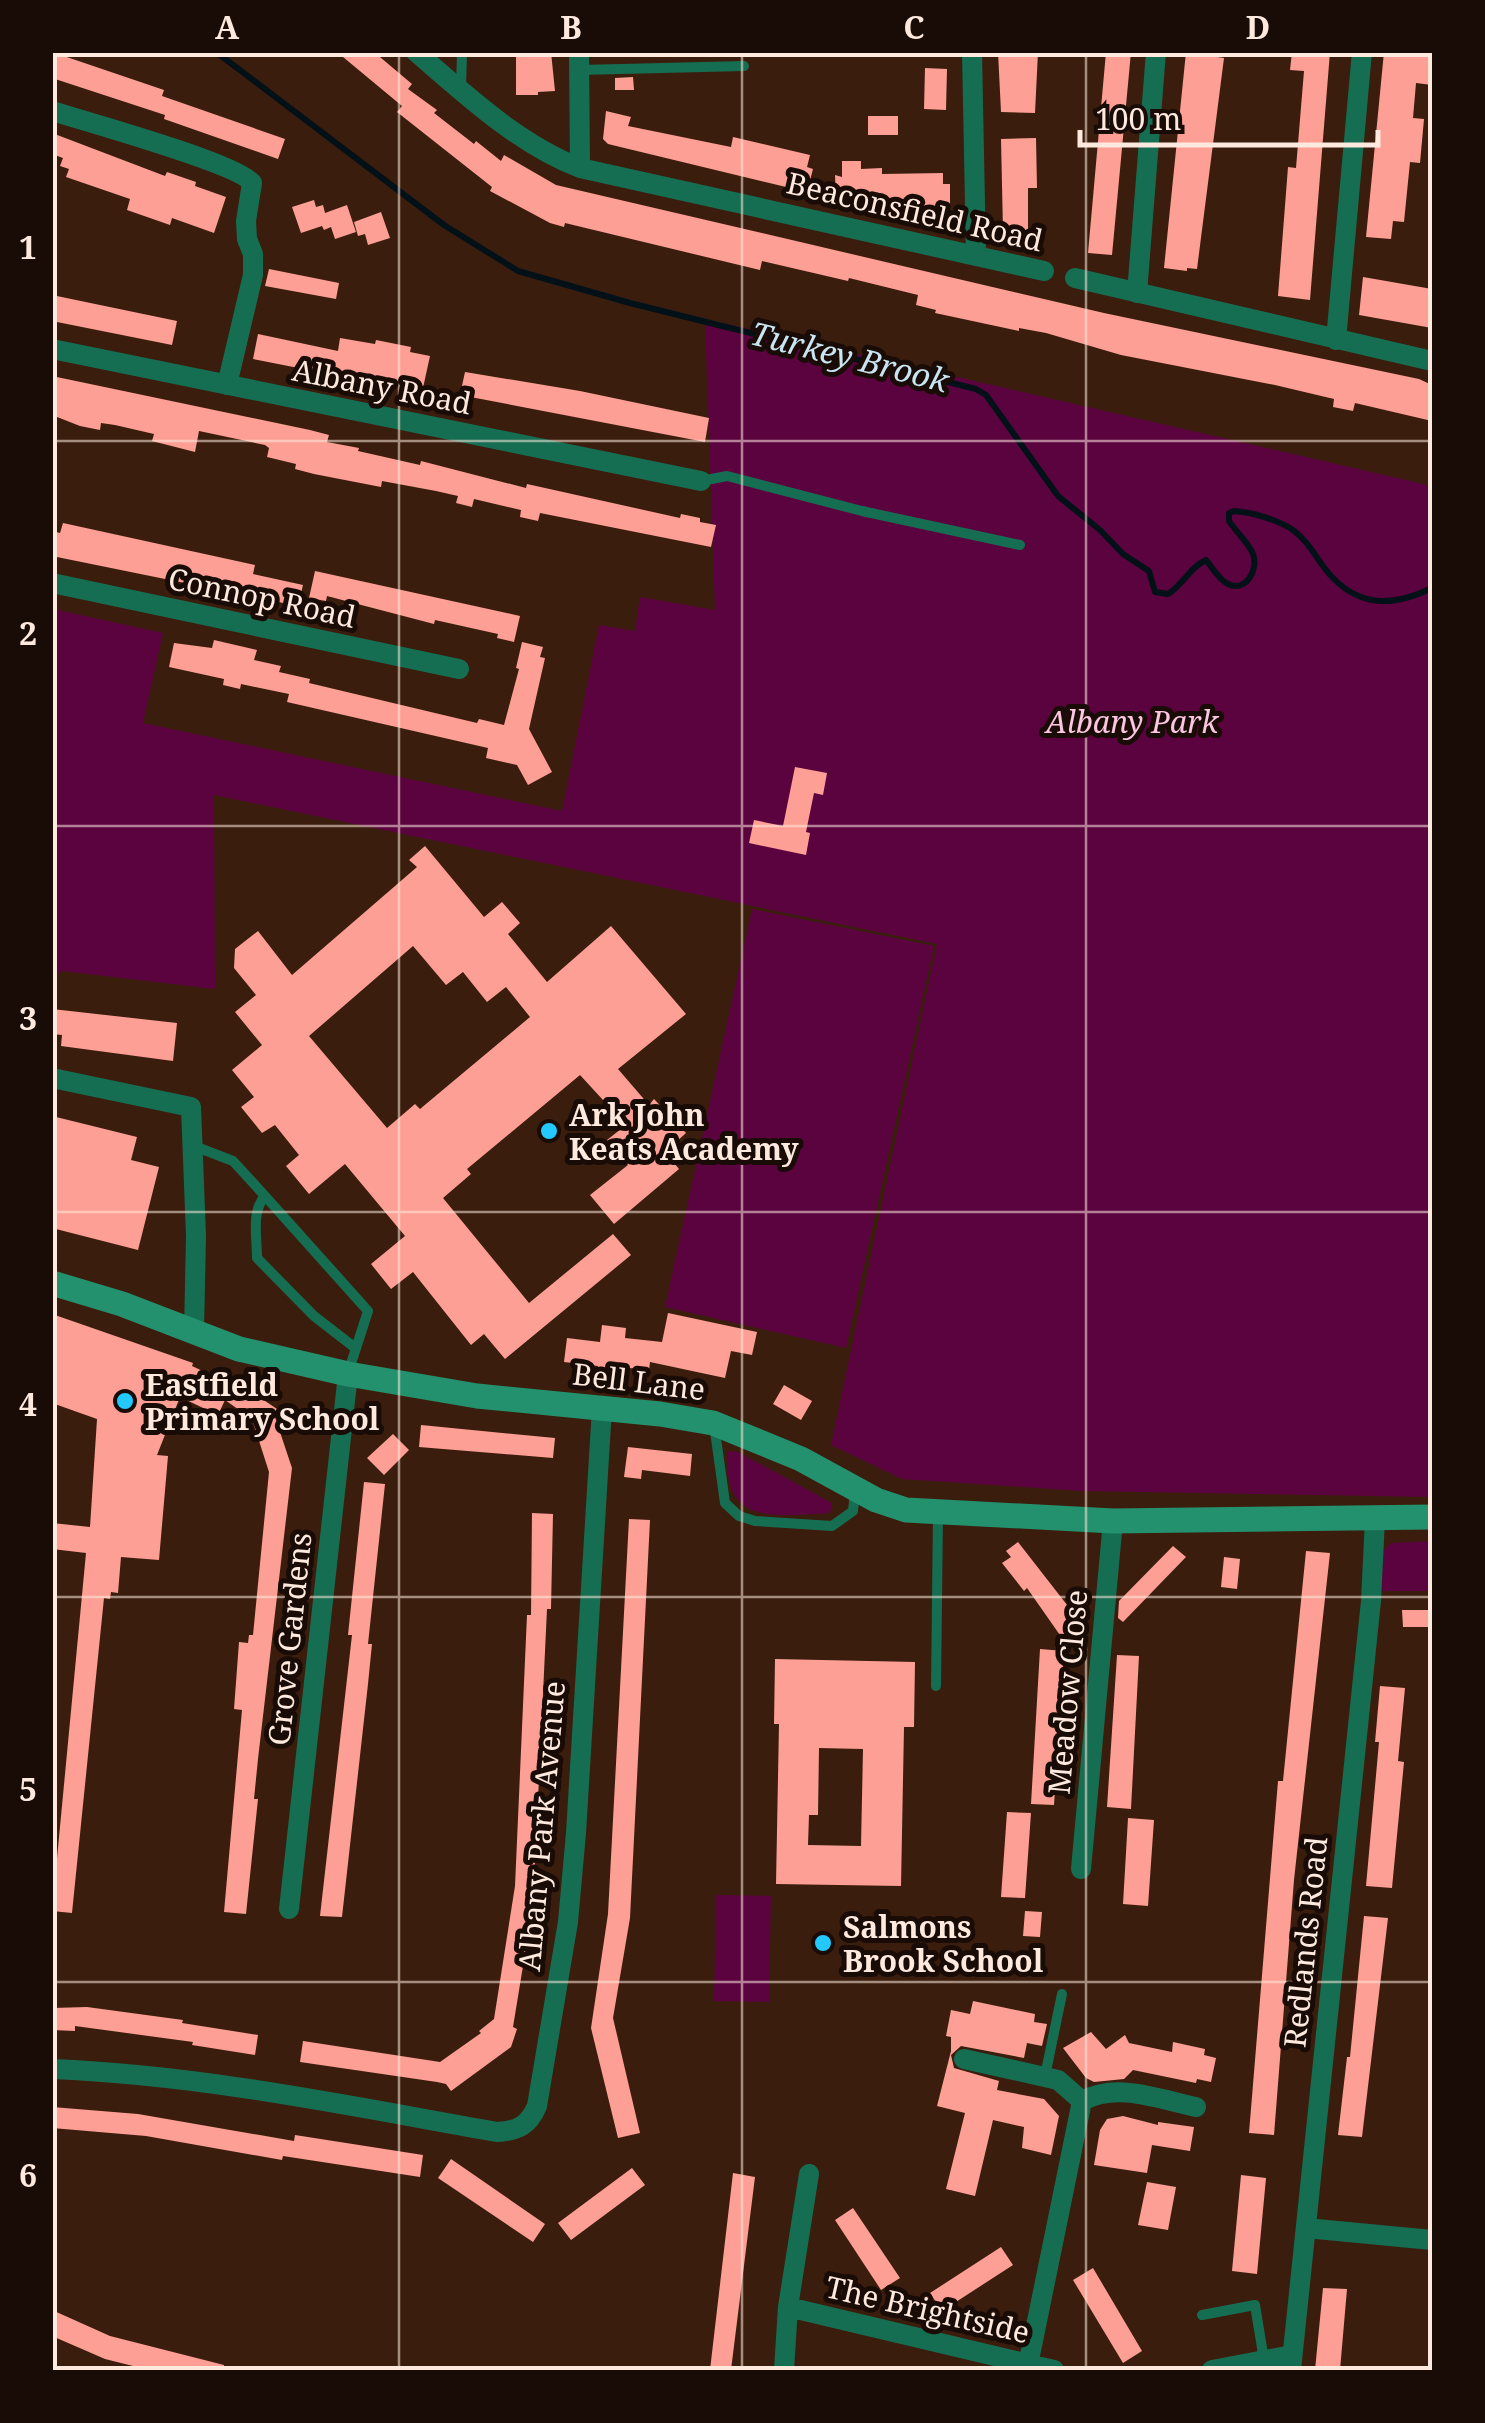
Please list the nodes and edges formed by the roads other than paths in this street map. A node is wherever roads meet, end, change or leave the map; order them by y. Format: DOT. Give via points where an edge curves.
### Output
graph roads {
  1 [pos="416,52"];
  2 [pos="462,52"];
  3 [pos="972,52"];
  4 [pos="1156,52"];
  5 [pos="1362,52"];
  6 [pos="579,61"];
  7 [pos="744,66"];
  8 [pos="461,89"];
  9 [pos="52,111"];
  10 [pos="580,168"];
  11 [pos="976,255"];
  12 [pos="1044,271"];
  13 [pos="1076,278"];
  14 [pos="1136,293"];
  15 [pos="1336,340"];
  16 [pos="52,349"];
  17 [pos="1432,361"];
  18 [pos="228,386"];
  19 [pos="701,480"];
  20 [pos="1020,545"];
  21 [pos="52,583"];
  22 [pos="459,669"];
  23 [pos="52,1078"];
  24 [pos="193,1146"];
  25 [pos="265,1196"];
  26 [pos="52,1283"];
  27 [pos="194,1332"];
  28 [pos="354,1347"];
  29 [pos="348,1374"];
  30 [pos="602,1408"];
  31 [pos="714,1423"];
  32 [pos="856,1490"];
  33 [pos="938,1513"];
  34 [pos="1432,1518"];
  35 [pos="1375,1519"];
  36 [pos="1113,1521"];
  37 [pos="936,1686"];
  38 [pos="1081,1869"];
  39 [pos="290,1909"];
  40 [pos="1062,1994"];
  41 [pos="964,2059"];
  42 [pos="52,2069"];
  43 [pos="1045,2076"];
  44 [pos="1082,2101"];
  45 [pos="1196,2107"];
  46 [pos="809,2174"];
  47 [pos="1306,2228"];
  48 [pos="1432,2240"];
  49 [pos="788,2307"];
  50 [pos="1202,2315"];
  51 [pos="1264,2360"];
  52 [pos="1291,2363"];
  53 [pos="1027,2367"];
  54 [pos="784,2370"];
  55 [pos="1054,2370"];
  56 [pos="1212,2370"];
  1 -- 8 [label="street, Beaconsfield Road"];
  2 -- 8 [label="lane"];
  3 -- 11 [label="street"];
  4 -- 14 [label="street"];
  5 -- 15 [label="street"];
  6 -- 7 [label="lane"];
  6 -- 10 [label="street"];
  8 -- 10 [label="street, Beaconsfield Road" via="534,145"];
  9 -- 18 [label="street" via="252,183 246,220 253,274"];
  10 -- 11 [label="street, Beaconsfield Road"];
  11 -- 12 [label="street, Beaconsfield Road"];
  12 -- 13 [label="lane, Beaconsfield Road"];
  13 -- 14 [label="street, Beaconsfield Road"];
  14 -- 15 [label="street, Beaconsfield Road"];
  15 -- 17 [label="street, Beaconsfield Road"];
  16 -- 18 [label="street, Albany Road"];
  18 -- 19 [label="street, Albany Road"];
  19 -- 20 [label="lane" via="728,476"];
  21 -- 22 [label="street, Connop Road"];
  23 -- 24 [label="street" via="192,1107"];
  24 -- 25 [label="lane" via="233,1162"];
  24 -- 27 [label="street"];
  25 -- 28 [label="lane" via="368,1311"];
  25 -- 28 [label="lane" via="256,1221 257,1258"];
  26 -- 27 [label="street, Bell Lane"];
  27 -- 29 [label="street, Bell Lane"];
  28 -- 29 [label="lane"];
  29 -- 30 [label="street, Bell Lane"];
  29 -- 39 [label="street, Grove Gardens"];
  30 -- 31 [label="street, Bell Lane"];
  30 -- 42 [label="street, Albany Park Avenue" via="568,1922 532,2119 497,2132 276,2094"];
  31 -- 32 [label="street, Bell Lane"];
  31 -- 32 [label="lane" via="726,1503 739,1516 832,1526 853,1511"];
  32 -- 33 [label="street, Bell Lane" via="906,1510"];
  33 -- 36 [label="street, Bell Lane"];
  33 -- 37 [label="lane"];
  34 -- 35 [label="street, Bell Lane"];
  35 -- 36 [label="street, Bell Lane"];
  35 -- 47 [label="street, Redlands Road"];
  36 -- 38 [label="street, Meadow Close"];
  40 -- 43 [label="lane"];
  41 -- 43 [label="street"];
  43 -- 44 [label="street"];
  44 -- 45 [label="street" via="1118,2091"];
  44 -- 53 [label="street"];
  46 -- 49 [label="street"];
  47 -- 48 [label="street"];
  47 -- 52 [label="street, Redlands Road"];
  49 -- 53 [label="street, The Brightside"];
  49 -- 54 [label="street"];
  50 -- 51 [label="lane" via="1255,2305"];
  51 -- 52 [label="street"];
  51 -- 56 [label="street"];
  53 -- 55 [label="street, The Brightside"];
}
